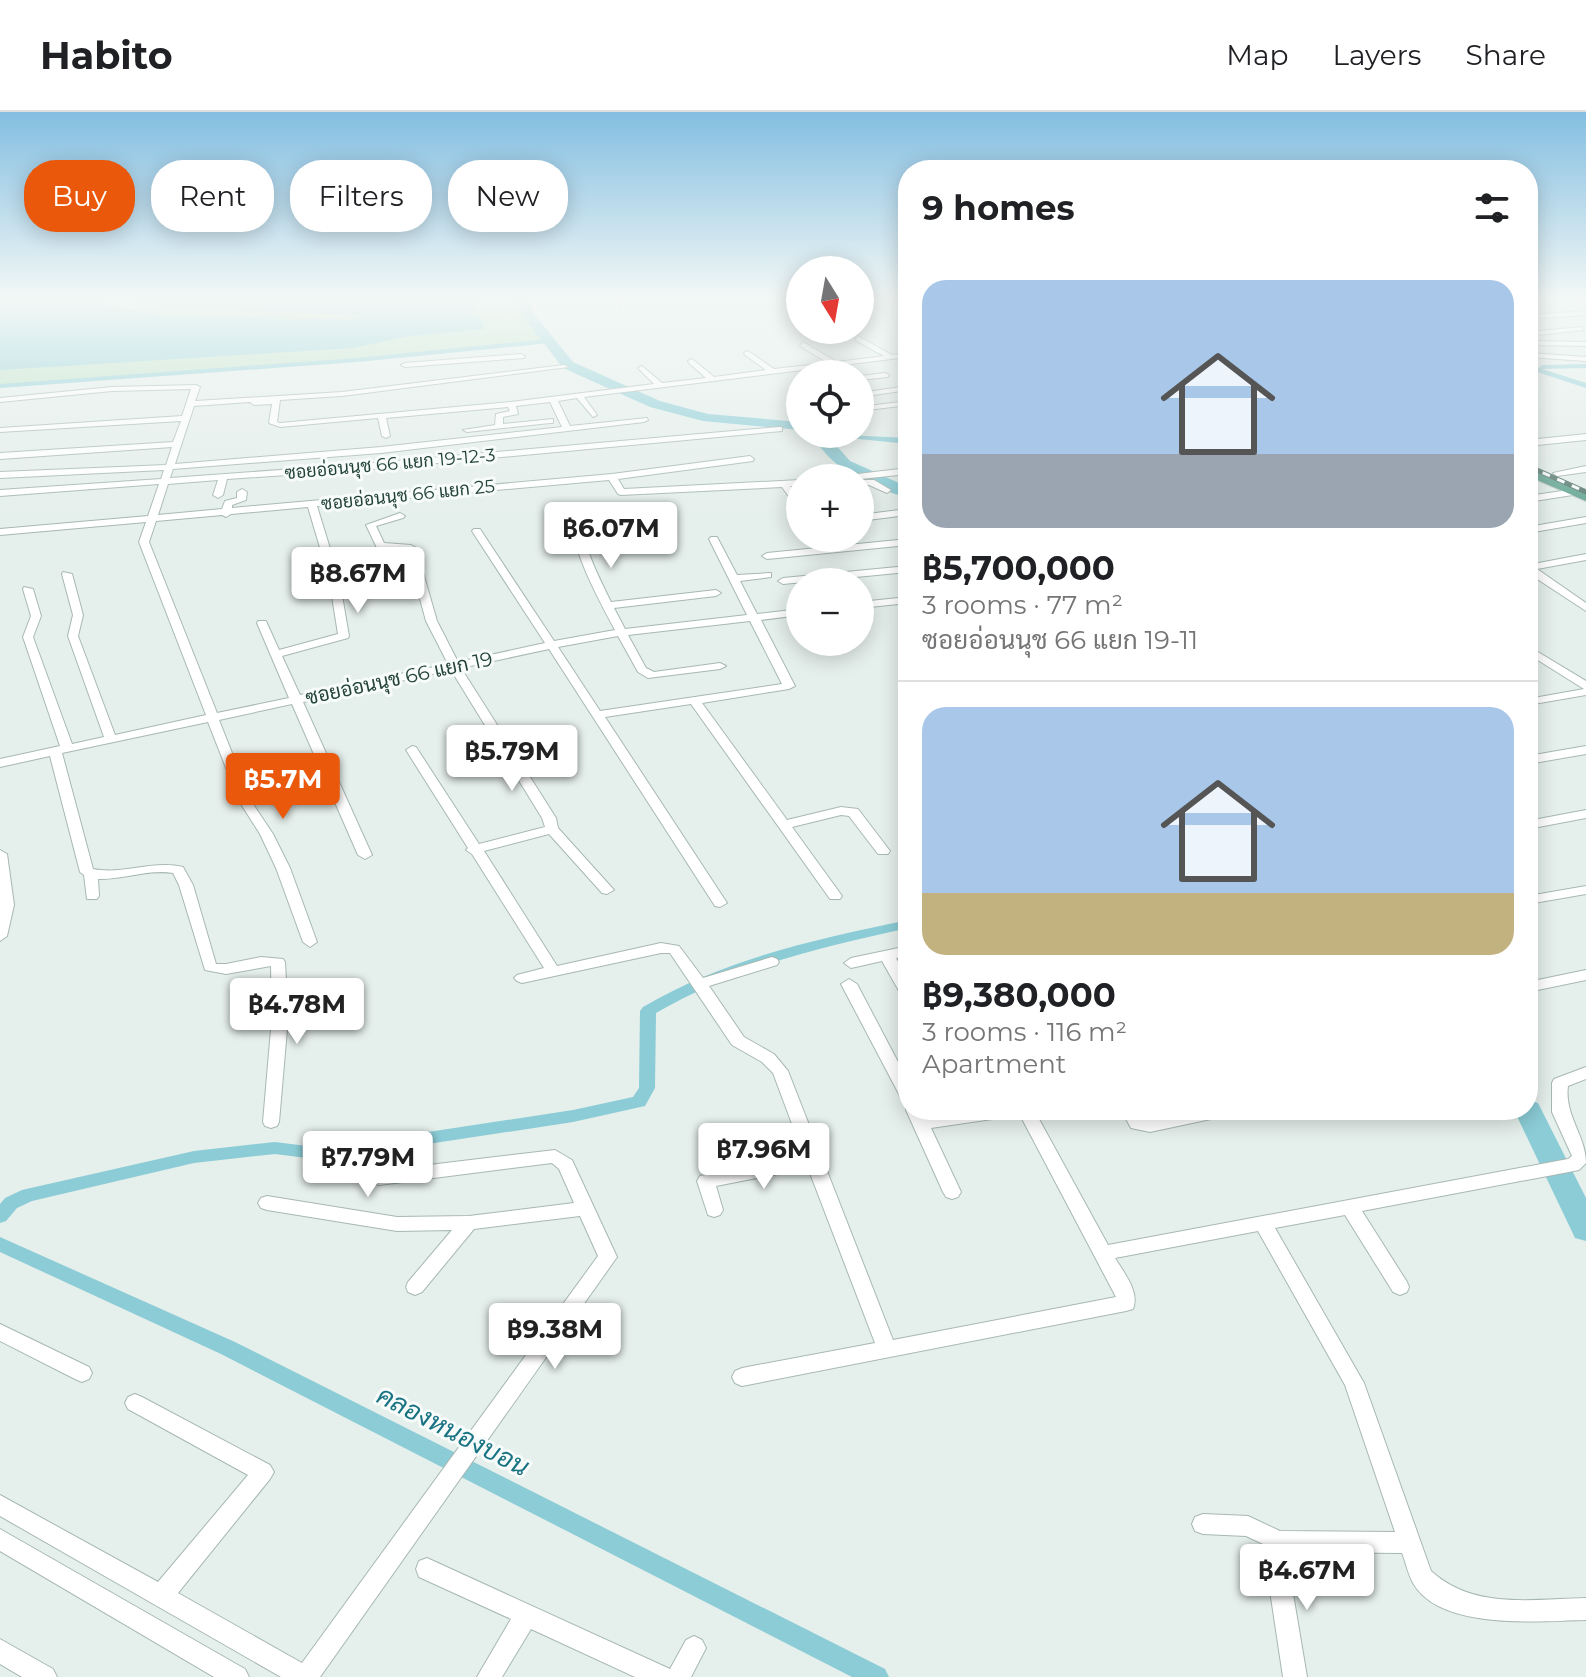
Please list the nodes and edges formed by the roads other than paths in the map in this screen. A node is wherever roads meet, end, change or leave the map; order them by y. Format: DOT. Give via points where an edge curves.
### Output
graph roads {
  1 [pos="464,371"];
  2 [pos="531,371"];
  3 [pos="645,371"];
  4 [pos="703,371"];
  5 [pos="781,371"];
  6 [pos="773,372"];
  7 [pos="199,374"];
  8 [pos="885,375"];
  9 [pos="874,376"];
  10 [pos="465,379"];
  11 [pos="712,379"];
  12 [pos="195,385"];
  13 [pos="660,385"];
  14 [pos="898,390"];
  15 [pos="874,393"];
  16 [pos="310,396"];
  17 [pos="579,396"];
  18 [pos="553,399"];
  19 [pos="0,400"];
  20 [pos="254,403"];
  21 [pos="190,404"];
  22 [pos="511,404"];
  23 [pos="898,404"];
  24 [pos="874,407"];
  25 [pos="309,409"];
  26 [pos="593,415"];
  27 [pos="382,416"];
  28 [pos="185,418"];
  29 [pos="644,420"];
  30 [pos="565,424"];
  31 [pos="499,426"];
  32 [pos="779,429"];
  33 [pos="0,430"];
  34 [pos="467,430"];
  35 [pos="386,436"];
  36 [pos="1586,437"];
  37 [pos="1538,442"];
  38 [pos="177,444"];
  39 [pos="3,454"];
  40 [pos="505,455"];
  41 [pos="690,457"];
  42 [pos="650,459"];
  43 [pos="750,459"];
  44 [pos="505,466"];
  45 [pos="697,466"];
  46 [pos="169,467"];
  47 [pos="1586,469"];
  48 [pos="656,471"];
  49 [pos="898,472"];
  50 [pos="0,475"];
  51 [pos="874,476"];
  52 [pos="1543,476"];
  53 [pos="223,477"];
  54 [pos="612,477"];
  55 [pos="165,482"];
  56 [pos="874,484"];
  57 [pos="785,485"];
  58 [pos="887,490"];
  59 [pos="1583,491"];
  60 [pos="242,492"];
  61 [pos="0,493"];
  62 [pos="218,495"];
  63 [pos="1538,498"];
  64 [pos="312,505"];
  65 [pos="576,507"];
  66 [pos="898,513"];
  67 [pos="226,514"];
  68 [pos="400,516"];
  69 [pos="874,516"];
  70 [pos="1586,520"];
  71 [pos="151,521"];
  72 [pos="1538,528"];
  73 [pos="477,531"];
  74 [pos="0,532"];
  75 [pos="714,539"];
  76 [pos="898,543"];
  77 [pos="767,556"];
  78 [pos="1586,557"];
  79 [pos="1538,566"];
  80 [pos="898,570"];
  81 [pos="67,574"];
  82 [pos="767,575"];
  83 [pos="1538,575"];
  84 [pos="735,578"];
  85 [pos="783,581"];
  86 [pos="28,589"];
  87 [pos="716,593"];
  88 [pos="898,601"];
  89 [pos="874,604"];
  90 [pos="609,605"];
  91 [pos="1586,608"];
  92 [pos="786,614"];
  93 [pos="756,617"];
  94 [pos="262,623"];
  95 [pos="621,632"];
  96 [pos="551,646"];
  97 [pos="275,654"];
  98 [pos="1538,656"];
  99 [pos="720,666"];
  100 [pos="456,667"];
  101 [pos="1586,686"];
  102 [pos="1586,692"];
  103 [pos="294,700"];
  104 [pos="694,700"];
  105 [pos="1538,700"];
  106 [pos="597,715"];
  107 [pos="214,717"];
  108 [pos="111,739"];
  109 [pos="61,750"];
  110 [pos="412,750"];
  111 [pos="1586,750"];
  112 [pos="1538,758"];
  113 [pos="0,763"];
  114 [pos="1586,814"];
  115 [pos="1538,823"];
  116 [pos="784,825"];
  117 [pos="552,829"];
  118 [pos="473,850"];
  119 [pos="883,851"];
  120 [pos="0,854"];
  121 [pos="365,855"];
  122 [pos="91,875"];
  123 [pos="607,890"];
  124 [pos="1586,890"];
  125 [pos="3,892"];
  126 [pos="92,896"];
  127 [pos="835,896"];
  128 [pos="1538,898"];
  129 [pos="720,903"];
  130 [pos="0,933"];
  131 [pos="310,942"];
  132 [pos="898,953"];
  133 [pos="887,956"];
  134 [pos="772,962"];
  135 [pos="851,963"];
  136 [pos="552,969"];
  137 [pos="1586,975"];
  138 [pos="898,976"];
  139 [pos="522,978"];
  140 [pos="700,984"];
  141 [pos="849,984"];
  142 [pos="1538,985"];
  143 [pos="1586,1073"];
  144 [pos="898,1077"];
  145 [pos="919,1120"];
  146 [pos="1031,1120"];
  147 [pos="1135,1120"];
  148 [pos="1178,1120"];
  149 [pos="271,1122"];
  150 [pos="814,1160"];
  151 [pos="379,1178"];
  152 [pos="952,1192"];
  153 [pos="267,1203"];
  154 [pos="1350,1207"];
  155 [pos="585,1208"];
  156 [pos="714,1210"];
  157 [pos="469,1223"];
  158 [pos="1263,1223"];
  159 [pos="1103,1253"];
  160 [pos="415,1287"];
  161 [pos="1400,1287"];
  162 [pos="0,1332"];
  163 [pos="887,1350"];
  164 [pos="82,1373"];
  165 [pos="742,1377"];
  166 [pos="135,1403"];
  167 [pos="0,1505"];
  168 [pos="1203,1524"];
  169 [pos="0,1539"];
  170 [pos="1279,1541"];
  171 [pos="1410,1543"];
  172 [pos="427,1569"];
  173 [pos="161,1596"];
  174 [pos="1586,1609"];
  175 [pos="527,1615"];
  176 [pos="694,1648"];
  177 [pos="0,1651"];
  178 [pos="45,1677"];
  179 [pos="237,1677"];
  180 [pos="305,1677"];
  181 [pos="489,1677"];
  182 [pos="661,1677"];
  183 [pos="678,1677"];
  184 [pos="1295,1677"];
  1 -- 10 [label="street"];
  2 -- 10 [label="street"];
  3 -- 13 [label="street"];
  4 -- 11 [label="street"];
  5 -- 6 [label="street"];
  6 -- 11 [label="street"];
  7 -- 12 [label="street"];
  8 -- 9 [label="street"];
  10 -- 16 [label="street"];
  11 -- 13 [label="street"];
  12 -- 19 [label="street"];
  12 -- 21 [label="street"];
  13 -- 17 [label="street"];
  14 -- 15 [label="street"];
  16 -- 21 [label="street"];
  16 -- 25 [label="street"];
  17 -- 18 [label="street"];
  17 -- 26 [label="street"];
  18 -- 22 [label="street"];
  18 -- 30 [label="street"];
  20 -- 27 [label="street" via="276,401 273,423 280,425"];
  21 -- 28 [label="street"];
  22 -- 27 [label="street"];
  22 -- 31 [label="street" via="515,412 499,416"];
  23 -- 24 [label="street"];
  27 -- 35 [label="street"];
  28 -- 33 [label="street"];
  28 -- 38 [label="street"];
  29 -- 30 [label="street"];
  30 -- 31 [label="street"];
  30 -- 46 [label="street"];
  31 -- 34 [label="street"];
  32 -- 40 [label="street, ซอยอ่อนนุช 66 แยก 19-12-3"];
  36 -- 37 [label="street"];
  38 -- 39 [label="street"];
  38 -- 46 [label="street"];
  40 -- 44 [label="street"];
  40 -- 53 [label="street, ซอยอ่อนนุช 66 แยก 19-12-3"];
  41 -- 45 [label="street"];
  42 -- 48 [label="street"];
  43 -- 45 [label="street"];
  45 -- 48 [label="street"];
  46 -- 50 [label="street" via="110,465"];
  46 -- 55 [label="street"];
  47 -- 52 [label="street"];
  48 -- 54 [label="street"];
  49 -- 51 [label="street"];
  52 -- 59 [label="main road"];
  53 -- 55 [label="street, ซอยอ่อนนุช 66 แยก 19-12-3"];
  53 -- 62 [label="street"];
  54 -- 57 [label="street, ซอยอ่อนนุช 66 แยก 25" via="621,492"];
  54 -- 64 [label="street, ซอยอ่อนนุช 66 แยก 25"];
  55 -- 61 [label="street, ซอยอ่อนนุช 66 แยก 19-12-3"];
  55 -- 71 [label="street"];
  56 -- 58 [label="street"];
  59 -- 63 [label="street"];
  60 -- 67 [label="street" via="241,500 228,503"];
  64 -- 67 [label="street, ซอยอ่อนนุช 66 แยก 25"];
  64 -- 97 [label="street" via="334,578 344,636"];
  65 -- 90 [label="street" via="575,529"];
  66 -- 69 [label="street"];
  67 -- 71 [label="street, ซอยอ่อนนุช 66 แยก 25"];
  68 -- 100 [label="street" via="371,525 382,547 411,548 422,573 423,598"];
  70 -- 72 [label="street"];
  71 -- 74 [label="street, ซอยอ่อนนุช 66 แยก 25"];
  71 -- 107 [label="street" via="146,548"];
  73 -- 96 [label="street"];
  75 -- 84 [label="street"];
  76 -- 77 [label="street"];
  78 -- 79 [label="street"];
  80 -- 85 [label="street"];
  81 -- 108 [label="street" via="78,615 73,636"];
  82 -- 84 [label="street"];
  83 -- 91 [label="street"];
  84 -- 93 [label="street"];
  86 -- 109 [label="street" via="36,616 28,637"];
  87 -- 90 [label="street"];
  88 -- 89 [label="street"];
  90 -- 95 [label="street"];
  92 -- 93 [label="street, ซอยอ่อนนุช 66 แยก 19"];
  93 -- 95 [label="street, ซอยอ่อนนุช 66 แยก 19"];
  93 -- 104 [label="street" via="789,686"];
  94 -- 97 [label="street"];
  95 -- 96 [label="street, ซอยอ่อนนุช 66 แยก 19"];
  95 -- 99 [label="street" via="646,675"];
  96 -- 100 [label="street, ซอยอ่อนนุช 66 แยก 19"];
  96 -- 106 [label="street"];
  97 -- 103 [label="street"];
  98 -- 101 [label="street"];
  100 -- 103 [label="street, ซอยอ่อนนุช 66 แยก 19"];
  100 -- 117 [label="street"];
  102 -- 105 [label="street"];
  103 -- 107 [label="street, ซอยอ่อนนุช 66 แยก 19"];
  103 -- 121 [label="street"];
  104 -- 106 [label="street"];
  104 -- 116 [label="street"];
  106 -- 129 [label="street"];
  107 -- 108 [label="street, ซอยอ่อนนุช 66 แยก 19"];
  107 -- 131 [label="street" via="245,801 263,821 275,848"];
  108 -- 109 [label="street, ซอยอ่อนนุช 66 แยก 19"];
  109 -- 113 [label="street, ซอยอ่อนนุช 66 แยก 19"];
  109 -- 122 [label="street" via="84,868"];
  110 -- 118 [label="street"];
  111 -- 112 [label="street"];
  114 -- 115 [label="street"];
  116 -- 119 [label="street" via="853,812"];
  116 -- 127 [label="street"];
  117 -- 118 [label="street"];
  117 -- 123 [label="street"];
  118 -- 136 [label="street"];
  120 -- 125 [label="street"];
  122 -- 126 [label="street"];
  122 -- 149 [label="street" via="178,870 210,967 278,962 280,1018"];
  124 -- 128 [label="street"];
  125 -- 130 [label="street"];
  132 -- 133 [label="street"];
  133 -- 135 [label="street"];
  133 -- 138 [label="street"];
  134 -- 140 [label="street"];
  136 -- 139 [label="street"];
  136 -- 140 [label="street" via="674,949"];
  137 -- 142 [label="street"];
  140 -- 150 [label="street" via="738,1041 776,1065"];
  141 -- 144 [label="street"];
  143 -- 154 [label="street" via="1560,1083 1557,1095 1561,1117 1581,1157 1573,1165"];
  145 -- 152 [label="street"];
  146 -- 159 [label="street"];
  147 -- 148 [label="street" via="1150,1126"];
  150 -- 156 [label="street" via="706,1181"];
  150 -- 163 [label="street"];
  151 -- 155 [label="street" via="555,1156 566,1165"];
  153 -- 157 [label="street" via="397,1224"];
  154 -- 158 [label="street"];
  154 -- 161 [label="street"];
  155 -- 157 [label="street"];
  155 -- 180 [label="street" via="607,1252 606,1262"];
  157 -- 160 [label="street"];
  158 -- 159 [label="street"];
  158 -- 171 [label="street" via="1354,1383"];
  159 -- 163 [label="street" via="1126,1303"];
  162 -- 164 [label="street"];
  163 -- 165 [label="street"];
  166 -- 173 [label="street" via="263,1472"];
  167 -- 173 [label="street"];
  168 -- 170 [label="street" via="1248,1526"];
  169 -- 179 [label="street"];
  170 -- 171 [label="street"];
  170 -- 184 [label="street" via="1272,1548"];
  171 -- 174 [label="street" via="1422,1578 1442,1597 1490,1609"];
  172 -- 175 [label="street"];
  173 -- 180 [label="street"];
  175 -- 181 [label="street"];
  175 -- 182 [label="street"];
  176 -- 183 [label="street"];
  177 -- 178 [label="street"];
}
